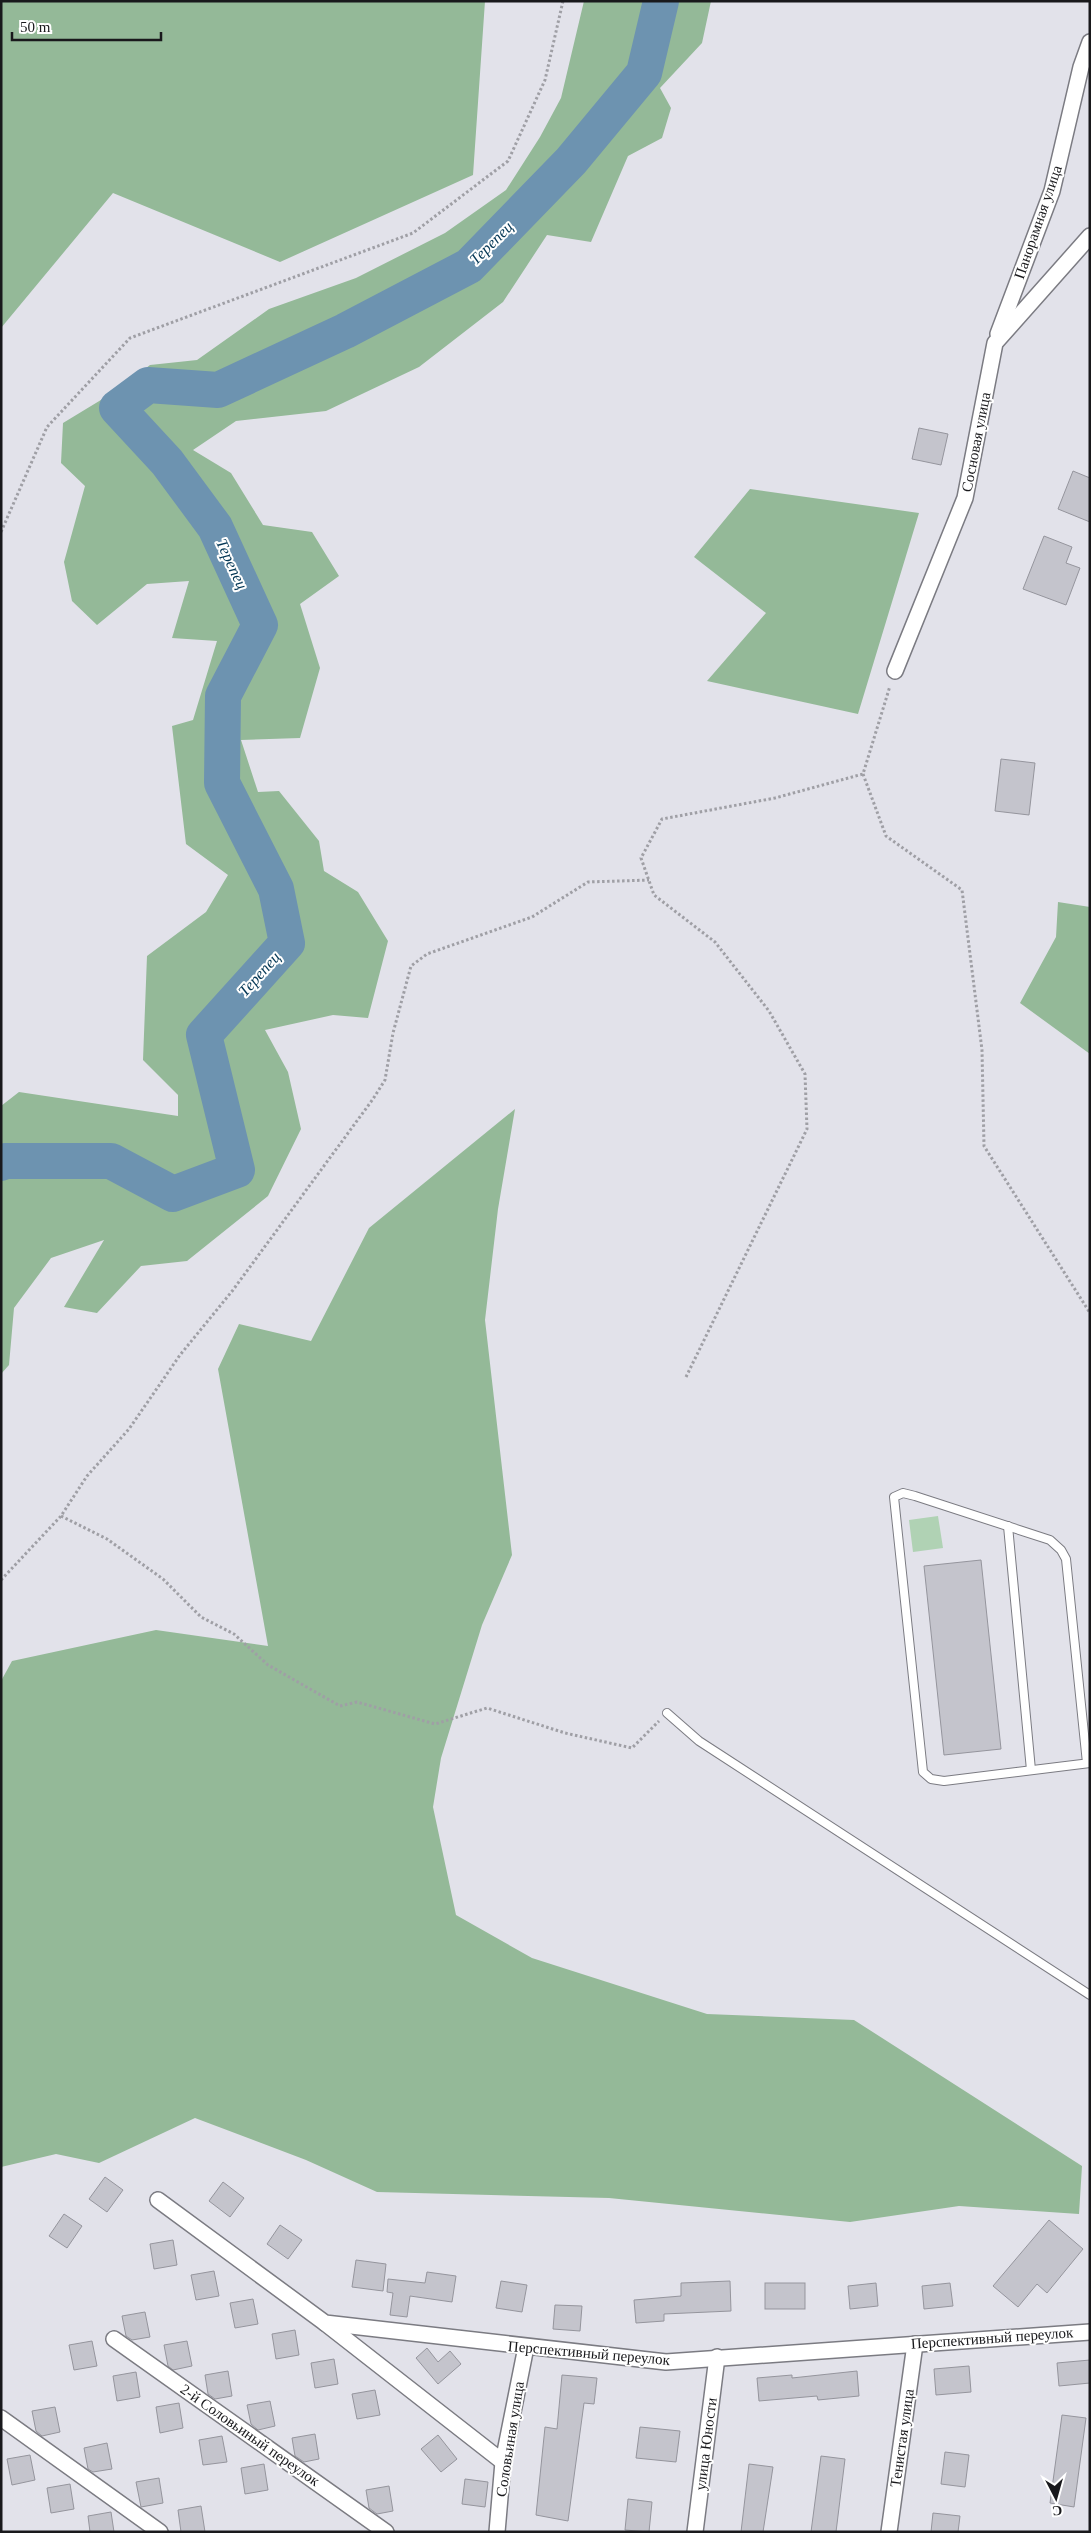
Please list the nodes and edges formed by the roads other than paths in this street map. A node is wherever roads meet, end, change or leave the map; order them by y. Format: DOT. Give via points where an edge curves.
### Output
graph roads {
  1 [pos="1090,42"];
  2 [pos="1090,236"];
  3 [pos="995,342"];
  4 [pos="895,671"];
  5 [pos="1008,1526"];
  6 [pos="667,1713"];
  7 [pos="1088,1763"];
  8 [pos="1031,1770"];
  9 [pos="1090,1995"];
  10 [pos="158,2200"];
  11 [pos="325,2323"];
  12 [pos="1090,2332"];
  13 [pos="114,2339"];
  14 [pos="915,2344"];
  15 [pos="526,2347"];
  16 [pos="717,2357"];
  17 [pos="1,2418"];
  18 [pos="503,2462"];
  19 [pos="160,2532"];
  20 [pos="386,2532"];
  21 [pos="497,2532"];
  22 [pos="695,2532"];
  23 [pos="889,2532"];
  1 -- 3 [label="street, Панорамная улица" via="1081,67 1052,191"];
  2 -- 3 [label="street"];
  3 -- 4 [label="street, Сосновая улица" via="965,498"];
  5 -- 7 [label="lane" via="1050,1540 1066,1559"];
  5 -- 8 [label="lane"];
  5 -- 8 [label="lane" via="903,1493 894,1497 923,1772 931,1779 944,1781"];
  6 -- 9 [label="lane" via="699,1741"];
  7 -- 8 [label="lane"];
  10 -- 11 [label="street, Перспективный переулок"];
  11 -- 15 [label="street, Перспективный переулок"];
  11 -- 18 [label="street"];
  12 -- 14 [label="street, Перспективный переулок"];
  13 -- 20 [label="street, 2-й Соловьиный переулок"];
  14 -- 16 [label="street, Перспективный переулок"];
  14 -- 23 [label="street, Тенистая улица"];
  15 -- 16 [label="street, Перспективный переулок" via="666,2362"];
  15 -- 18 [label="street, Соловьиная улица"];
  16 -- 22 [label="street, улица Юности"];
  17 -- 19 [label="street"];
  18 -- 21 [label="street, Соловьиная улица"];
}
